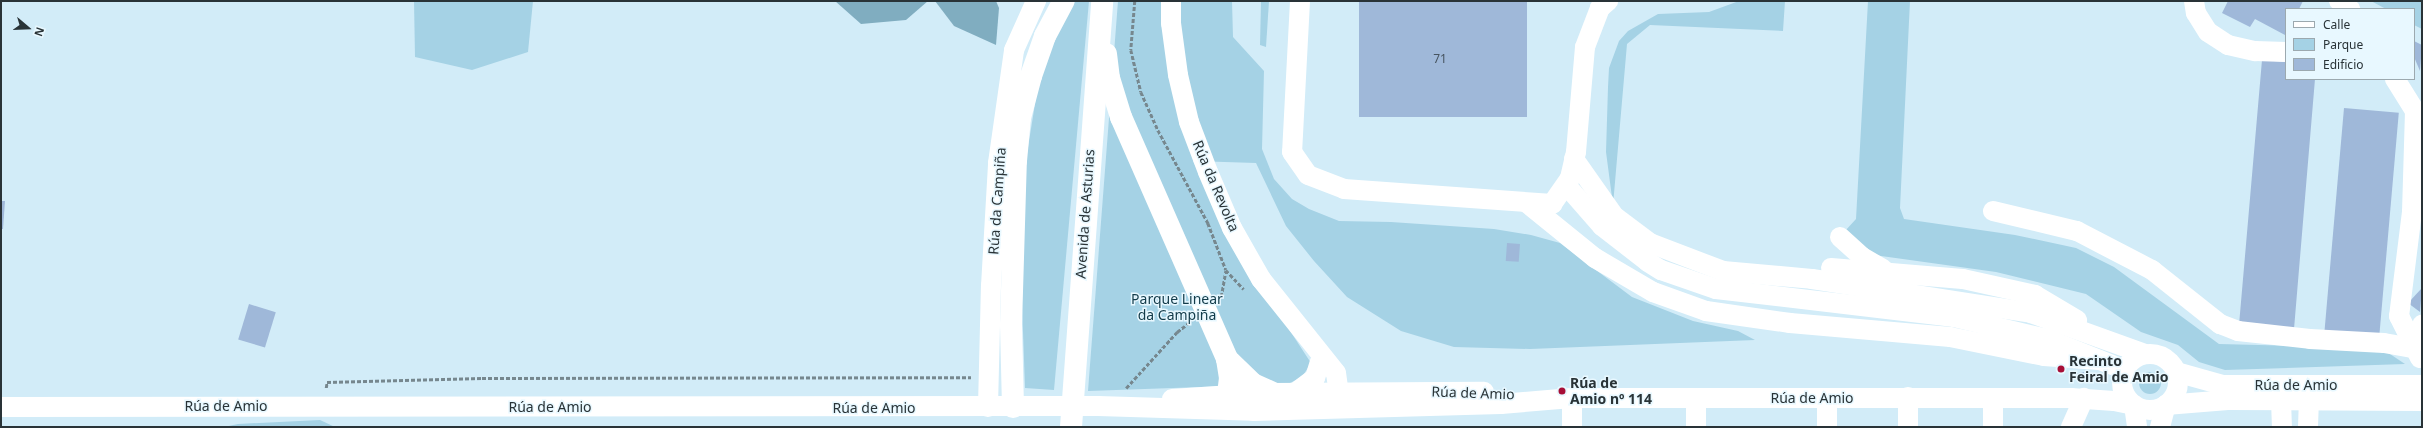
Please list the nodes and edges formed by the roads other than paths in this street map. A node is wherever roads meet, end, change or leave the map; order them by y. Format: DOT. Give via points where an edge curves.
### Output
graph roads {
  1 [pos="1064,1"];
  2 [pos="1171,1"];
  3 [pos="1300,1"];
  4 [pos="1608,1"];
  5 [pos="2194,1"];
  6 [pos="2340,1"];
  7 [pos="1033,3"];
  8 [pos="1101,7"];
  9 [pos="2349,8"];
  10 [pos="2285,52"];
  11 [pos="2396,80"];
  12 [pos="1574,159"];
  13 [pos="1566,185"];
  14 [pos="1527,203"];
  15 [pos="1993,211"];
  16 [pos="2412,212"];
  17 [pos="1840,237"];
  18 [pos="2422,243"];
  19 [pos="1831,268"];
  20 [pos="1889,271"];
  21 [pos="2422,325"];
  22 [pos="2113,341"];
  23 [pos="2146,354"];
  24 [pos="2419,355"];
  25 [pos="1227,359"];
  26 [pos="2099,360"];
  27 [pos="1327,369"];
  28 [pos="2176,372"];
  29 [pos="2124,374"];
  30 [pos="2421,387"];
  31 [pos="1295,393"];
  32 [pos="1228,395"];
  33 [pos="1562,398"];
  34 [pos="1827,398"];
  35 [pos="1908,398"];
  36 [pos="2078,398"];
  37 [pos="1696,399"];
  38 [pos="1993,399"];
  39 [pos="989,400"];
  40 [pos="2228,400"];
  41 [pos="2282,400"];
  42 [pos="2309,400"];
  43 [pos="1273,402"];
  44 [pos="2134,405"];
  45 [pos="2166,405"];
  46 [pos="1,406"];
  47 [pos="1098,406"];
  48 [pos="1413,406"];
  49 [pos="1013,407"];
  50 [pos="1169,410"];
  51 [pos="1071,427"];
  52 [pos="1572,427"];
  53 [pos="1696,427"];
  54 [pos="1827,427"];
  55 [pos="1908,427"];
  56 [pos="1993,427"];
  57 [pos="2071,427"];
  58 [pos="2137,427"];
  59 [pos="2160,427"];
  60 [pos="2282,427"];
  61 [pos="2308,427"];
  1 -- 49 [label="main road" via="1045,36 1020,118 1016,161 1011,325"];
  2 -- 27 [label="street, Rúa da Revolta" via="1171,23 1178,75 1190,122 1208,172 1232,228 1261,279"];
  3 -- 14 [label="street" via="1292,152 1308,175 1344,188"];
  4 -- 12 [label="street" via="1600,8 1585,47"];
  5 -- 10 [label="street" via="2196,13 2208,32 2228,45 2255,51"];
  6 -- 9 [label="street"];
  7 -- 39 [label="street, Rúa da Campiña" via="1014,50 998,163 991,286"];
  8 -- 25 [label="main road" via="1109,78 1121,117"];
  8 -- 51 [label="main road, Avenida de Asturias"];
  11 -- 16 [label="street" via="2415,111"];
  12 -- 13 [label="street"];
  12 -- 22 [label="street" via="1619,220 1650,243 1715,268 2031,313"];
  13 -- 14 [label="street" via="1552,204"];
  13 -- 26 [label="street" via="1602,226 1648,262 1661,270 1716,290 1954,317 2047,339"];
  14 -- 26 [label="street" via="1595,258 1653,292 1706,311 1790,323 1950,337 2044,356"];
  15 -- 24 [label="street" via="2077,231 2152,270 2220,324 2238,331 2310,339 2384,343"];
  16 -- 18 [label="street"];
  16 -- 24 [label="street" via="2398,316"];
  17 -- 20 [label="street" via="1862,257"];
  19 -- 20 [label="street"];
  20 -- 22 [label="street" via="1963,279 2034,295"];
  21 -- 24 [label="street"];
  22 -- 23 [label="street"];
  23 -- 28 [label="street" via="2163,357"];
  23 -- 29 [label="street" via="2134,360"];
  25 -- 32 [label="main road" via="1230,378"];
  25 -- 43 [label="main road"];
  26 -- 29 [label="street"];
  27 -- 31 [label="street, Rúa de Amio"];
  27 -- 31 [label="street"];
  27 -- 33 [label="street, Rúa de Amio" via="1392,391 1486,392"];
  27 -- 43 [label="street, Rúa de Amio" via="1332,398"];
  27 -- 48 [label="street, Rúa de Amio" via="1351,399 1382,400"];
  28 -- 30 [label="street, Rúa de Amio" via="2223,385"];
  28 -- 45 [label="street" via="2178,388"];
  29 -- 36 [label="street, Rúa de Amio"];
  29 -- 44 [label="street" via="2125,394"];
  30 -- 40 [label="street, Rúa de Amio" via="2398,393 2270,393"];
  30 -- 42 [label="street, Rúa de Amio"];
  31 -- 43 [label="street, Rúa de Amio"];
  32 -- 43 [label="street, Rúa de Amio"];
  32 -- 47 [label="street, Rúa de Amio"];
  32 -- 50 [label="street, Rúa de Amio" via="1221,404 1188,404"];
  33 -- 37 [label="street, Rúa de Amio"];
  33 -- 48 [label="street, Rúa de Amio" via="1501,404"];
  33 -- 52 [label="street"];
  34 -- 35 [label="street, Rúa de Amio"];
  34 -- 37 [label="street, Rúa de Amio"];
  34 -- 54 [label="street"];
  35 -- 38 [label="street, Rúa de Amio"];
  35 -- 55 [label="street"];
  36 -- 38 [label="street, Rúa de Amio"];
  36 -- 44 [label="street, Rúa de Amio"];
  36 -- 57 [label="street"];
  37 -- 53 [label="street"];
  38 -- 56 [label="street"];
  39 -- 46 [label="street, Rúa de Amio"];
  39 -- 49 [label="street, Rúa de Amio"];
  40 -- 41 [label="street, Rúa de Amio"];
  40 -- 45 [label="street, Rúa de Amio"];
  41 -- 42 [label="street, Rúa de Amio"];
  41 -- 60 [label="street"];
  42 -- 61 [label="street"];
  43 -- 48 [label="street, Rúa de Amio"];
  43 -- 50 [label="street, Rúa de Amio"];
  44 -- 45 [label="street" via="2147,410"];
  44 -- 58 [label="street"];
  45 -- 59 [label="street"];
  47 -- 49 [label="street, Rúa de Amio"];
  47 -- 50 [label="street, Rúa de Amio"];
}
